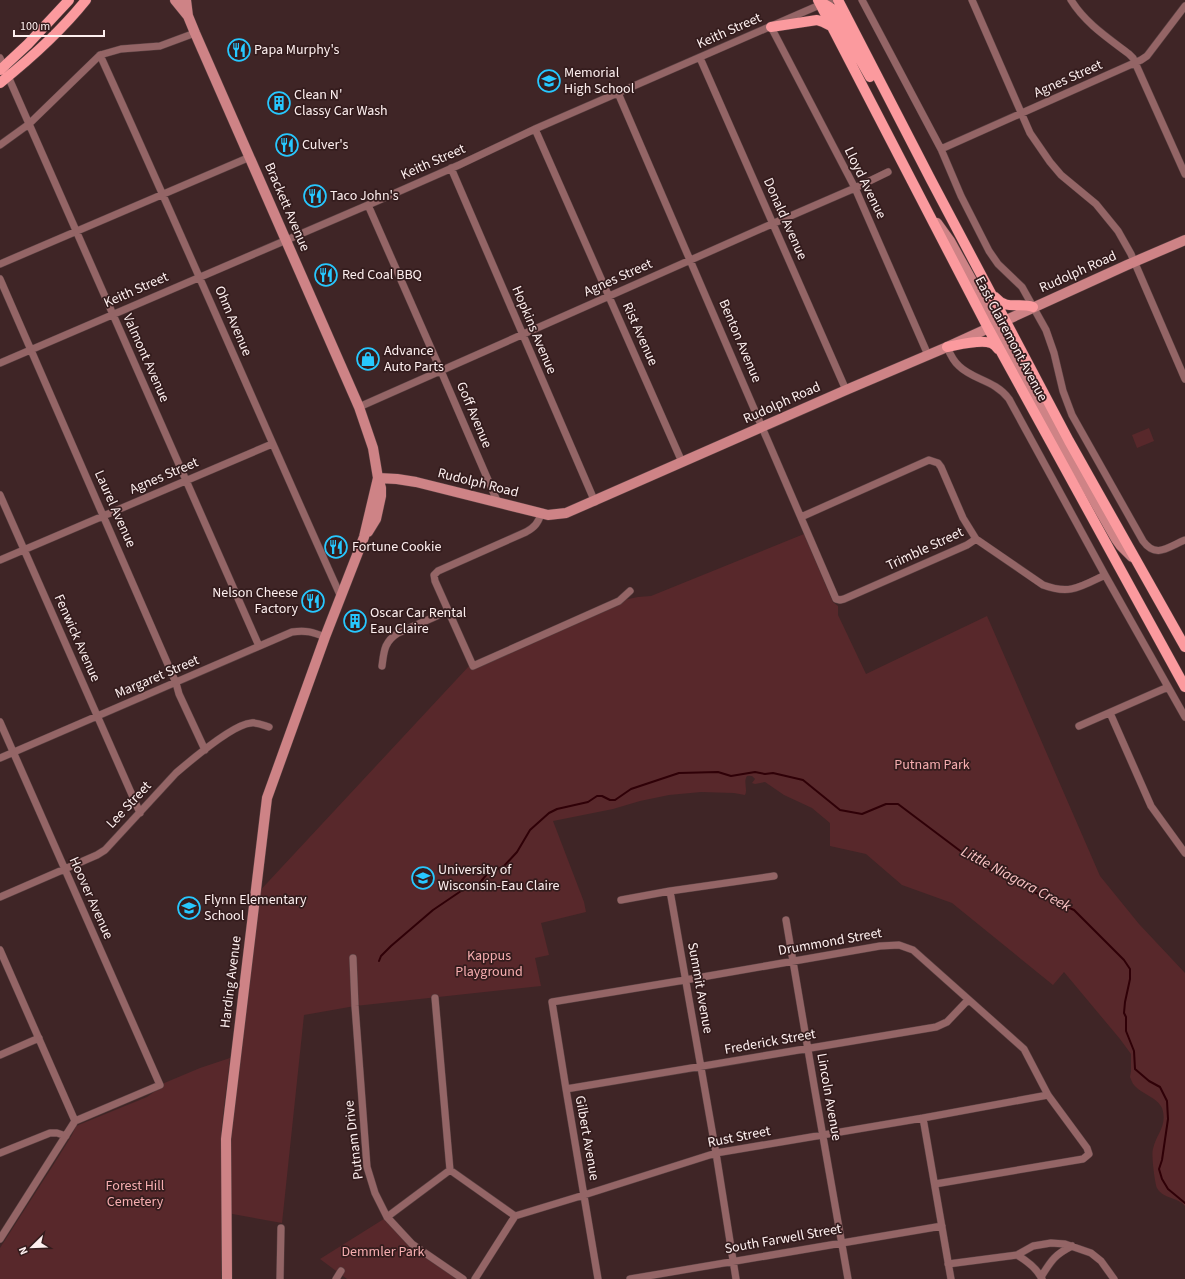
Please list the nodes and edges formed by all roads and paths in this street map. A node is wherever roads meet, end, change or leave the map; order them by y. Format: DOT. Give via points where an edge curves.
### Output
graph roads {
  1 [pos="69,0"];
  2 [pos="86,0"];
  3 [pos="175,0"];
  4 [pos="186,0"];
  5 [pos="831,0"];
  6 [pos="838,0"];
  7 [pos="862,0"];
  8 [pos="972,0"];
  9 [pos="1071,0"];
  10 [pos="820,2"];
  11 [pos="1185,6"];
  12 [pos="188,16"];
  13 [pos="771,26"];
  14 [pos="833,27"];
  15 [pos="196,33"];
  16 [pos="100,55"];
  17 [pos="700,58"];
  18 [pos="1135,63"];
  19 [pos="2,71"];
  20 [pos="618,93"];
  21 [pos="1021,114"];
  22 [pos="29,124"];
  23 [pos="535,129"];
  24 [pos="0,145"];
  25 [pos="940,150"];
  26 [pos="250,157"];
  27 [pos="451,168"];
  28 [pos="888,172"];
  29 [pos="1185,174"];
  30 [pos="931,180"];
  31 [pos="855,188"];
  32 [pos="163,194"];
  33 [pos="368,205"];
  34 [pos="928,210"];
  35 [pos="772,223"];
  36 [pos="76,232"];
  37 [pos="285,240"];
  38 [pos="1185,240"];
  39 [pos="691,260"];
  40 [pos="1134,262"];
  41 [pos="0,264"];
  42 [pos="199,277"];
  43 [pos="0,280"];
  44 [pos="988,290"];
  45 [pos="609,296"];
  46 [pos="1033,308"];
  47 [pos="113,315"];
  48 [pos="1004,321"];
  49 [pos="988,328"];
  50 [pos="522,335"];
  51 [pos="947,347"];
  52 [pos="31,350"];
  53 [pos="928,355"];
  54 [pos="1004,357"];
  55 [pos="0,363"];
  56 [pos="441,371"];
  57 [pos="1185,379"];
  58 [pos="846,390"];
  59 [pos="359,407"];
  60 [pos="762,427"];
  61 [pos="272,444"];
  62 [pos="682,462"];
  63 [pos="378,478"];
  64 [pos="186,480"];
  65 [pos="0,495"];
  66 [pos="595,502"];
  67 [pos="498,503"];
  68 [pos="541,514"];
  69 [pos="104,516"];
  70 [pos="801,516"];
  71 [pos="976,539"];
  72 [pos="1185,540"];
  73 [pos="24,549"];
  74 [pos="1134,558"];
  75 [pos="0,560"];
  76 [pos="1105,575"];
  77 [pos="630,591"];
  78 [pos="341,597"];
  79 [pos="838,600"];
  80 [pos="448,611"];
  81 [pos="325,637"];
  82 [pos="259,646"];
  83 [pos="1185,647"];
  84 [pos="382,666"];
  85 [pos="176,682"];
  86 [pos="1168,687"];
  87 [pos="1185,687"];
  88 [pos="1110,713"];
  89 [pos="97,717"];
  90 [pos="1185,717"];
  91 [pos="0,722"];
  92 [pos="1079,726"];
  93 [pos="269,727"];
  94 [pos="205,750"];
  95 [pos="13,752"];
  96 [pos="0,758"];
  97 [pos="140,813"];
  98 [pos="1185,853"];
  99 [pos="64,869"];
  100 [pos="774,876"];
  101 [pos="670,891"];
  102 [pos="0,897"];
  103 [pos="621,900"];
  104 [pos="786,920"];
  105 [pos="0,950"];
  106 [pos="353,958"];
  107 [pos="793,962"];
  108 [pos="685,980"];
  109 [pos="435,998"];
  110 [pos="968,1000"];
  111 [pos="552,1002"];
  112 [pos="39,1038"];
  113 [pos="808,1049"];
  114 [pos="0,1055"];
  115 [pos="700,1067"];
  116 [pos="566,1090"];
  117 [pos="1048,1095"];
  118 [pos="922,1118"];
  119 [pos="75,1121"];
  120 [pos="66,1136"];
  121 [pos="822,1136"];
  122 [pos="716,1153"];
  123 [pos="0,1154"];
  124 [pos="450,1170"];
  125 [pos="935,1184"];
  126 [pos="584,1195"];
  127 [pos="515,1216"];
  128 [pos="387,1217"];
  129 [pos="942,1226"];
  130 [pos="281,1228"];
  131 [pos="0,1239"];
  132 [pos="842,1243"];
  133 [pos="1072,1246"];
  134 [pos="1017,1256"];
  135 [pos="733,1261"];
  136 [pos="948,1264"];
  137 [pos="341,1271"];
  138 [pos="230,1277"];
  139 [pos="1041,1278"];
  140 [pos="280,1279"];
  141 [pos="336,1279"];
  142 [pos="462,1279"];
  143 [pos="475,1279"];
  144 [pos="598,1279"];
  145 [pos="630,1279"];
  146 [pos="736,1279"];
  147 [pos="848,1279"];
  148 [pos="951,1279"];
  149 [pos="1114,1279"];
  1 -- 19 [label="main road"];
  2 -- 19 [label="main road" via="38,50"];
  3 -- 12 [label="main road, Brackett Avenue"];
  4 -- 12 [label="main road, Brackett Avenue"];
  5 -- 10 [label="street, Keith Street"];
  6 -- 30 [label="main road, East Clairemont Avenue"];
  7 -- 25 [label="street"];
  8 -- 21 [label="street"];
  9 -- 18 [label="street" via="1092,25 1130,54"];
  10 -- 13 [label="street, Keith Street"];
  10 -- 14 [label="main road, East Clairemont Avenue"];
  10 -- 30 [label="main road" via="831,8 913,160"];
  11 -- 18 [label="street, Agnes Street" via="1147,56"];
  12 -- 15 [label="main road, Brackett Avenue"];
  13 -- 14 [label="main road" via="818,20"];
  13 -- 17 [label="street, Keith Street"];
  13 -- 31 [label="street, Lloyd Avenue"];
  14 -- 34 [label="main road, East Clairemont Avenue"];
  15 -- 16 [label="street" via="160,46 121,49"];
  15 -- 26 [label="main road, Brackett Avenue"];
  16 -- 22 [label="street"];
  16 -- 32 [label="street, Ohm Avenue"];
  17 -- 20 [label="street, Keith Street"];
  17 -- 35 [label="street, Donald Avenue"];
  18 -- 21 [label="street, Agnes Street"];
  18 -- 29 [label="street"];
  19 -- 22 [label="street, Valmont Avenue"];
  20 -- 23 [label="street, Keith Street"];
  20 -- 39 [label="street, Benton Avenue"];
  21 -- 25 [label="street, Agnes Street"];
  21 -- 40 [label="street" via="1030,133 1061,175 1104,212 1118,231"];
  22 -- 24 [label="street"];
  22 -- 36 [label="street, Valmont Avenue"];
  23 -- 27 [label="street, Keith Street"];
  23 -- 45 [label="street, Rist Avenue"];
  25 -- 46 [label="street" via="989,251 998,264 1022,287"];
  26 -- 32 [label="street"];
  26 -- 37 [label="main road, Brackett Avenue"];
  27 -- 33 [label="street, Keith Street"];
  27 -- 50 [label="street, Hopkins Avenue"];
  28 -- 31 [label="street, Agnes Street"];
  30 -- 44 [label="main road, East Clairemont Avenue"];
  31 -- 35 [label="street, Agnes Street"];
  31 -- 53 [label="street, Lloyd Avenue"];
  32 -- 36 [label="street"];
  32 -- 42 [label="street, Ohm Avenue"];
  33 -- 37 [label="street, Keith Street"];
  33 -- 56 [label="street, Goff Avenue"];
  34 -- 48 [label="main road" via="950,241 992,317"];
  34 -- 49 [label="main road, East Clairemont Avenue"];
  35 -- 39 [label="street, Agnes Street"];
  35 -- 58 [label="street, Donald Avenue"];
  36 -- 41 [label="street"];
  36 -- 47 [label="street, Valmont Avenue"];
  37 -- 42 [label="street, Keith Street"];
  37 -- 59 [label="main road, Brackett Avenue"];
  38 -- 40 [label="main road, Rudolph Road"];
  39 -- 45 [label="street, Agnes Street"];
  39 -- 60 [label="street, Benton Avenue"];
  40 -- 46 [label="main road, Rudolph Road"];
  40 -- 57 [label="street"];
  42 -- 47 [label="street, Keith Street"];
  42 -- 61 [label="street, Ohm Avenue"];
  43 -- 52 [label="street, Laurel Avenue"];
  44 -- 46 [label="main road" via="1004,305 1024,305"];
  44 -- 48 [label="main road, East Clairemont Avenue"];
  45 -- 50 [label="street, Agnes Street"];
  45 -- 62 [label="street, Rist Avenue"];
  46 -- 48 [label="main road, Rudolph Road"];
  46 -- 72 [label="street" via="1051,342 1063,391 1075,420 1143,541 1151,550 1160,551"];
  47 -- 52 [label="street, Keith Street"];
  47 -- 64 [label="street, Valmont Avenue"];
  48 -- 49 [label="main road, Rudolph Road"];
  48 -- 74 [label="main road, East Clairemont Avenue"];
  49 -- 51 [label="main road, Rudolph Road"];
  49 -- 54 [label="main road, East Clairemont Avenue"];
  49 -- 74 [label="main road" via="997,330 1002,336 1116,539"];
  50 -- 56 [label="street, Agnes Street"];
  50 -- 66 [label="street, Hopkins Avenue"];
  51 -- 53 [label="main road, Rudolph Road"];
  51 -- 54 [label="main road" via="992,343"];
  51 -- 76 [label="street" via="959,367 995,386 1009,399"];
  52 -- 55 [label="street, Keith Street"];
  52 -- 69 [label="street, Laurel Avenue"];
  53 -- 58 [label="main road, Rudolph Road"];
  54 -- 87 [label="main road, East Clairemont Avenue"];
  56 -- 59 [label="street, Agnes Street"];
  56 -- 67 [label="street, Goff Avenue"];
  58 -- 60 [label="main road, Rudolph Road"];
  59 -- 63 [label="main road, Brackett Avenue" via="373,448"];
  60 -- 62 [label="main road, Rudolph Road"];
  60 -- 70 [label="street, Benton Avenue"];
  61 -- 64 [label="street, Agnes Street"];
  61 -- 78 [label="street, Ohm Avenue"];
  62 -- 66 [label="main road, Rudolph Road"];
  63 -- 67 [label="main road, Rudolph Road" via="407,481"];
  63 -- 78 [label="main road, Harding Avenue" via="364,538"];
  64 -- 69 [label="street, Agnes Street"];
  64 -- 82 [label="street, Valmont Avenue"];
  65 -- 73 [label="street, Fenwick Avenue"];
  66 -- 68 [label="main road, Rudolph Road" via="566,514"];
  67 -- 68 [label="main road, Rudolph Road"];
  68 -- 80 [label="street" via="535,526 526,532 434,575"];
  69 -- 73 [label="street, Agnes Street"];
  69 -- 85 [label="street, Laurel Avenue"];
  70 -- 71 [label="street" via="929,460 941,467 963,518"];
  70 -- 79 [label="street, Benton Avenue"];
  71 -- 76 [label="street, Trimble Street" via="1050,588 1072,589"];
  71 -- 79 [label="street, Trimble Street" via="843,600"];
  73 -- 75 [label="street, Agnes Street"];
  73 -- 89 [label="street, Fenwick Avenue"];
  74 -- 83 [label="main road, East Clairemont Avenue"];
  76 -- 86 [label="street"];
  77 -- 80 [label="street" via="619,601 473,666"];
  78 -- 81 [label="main road, Harding Avenue"];
  80 -- 84 [label="street" via="392,637 384,650"];
  81 -- 82 [label="street, Margaret Street" via="302,630"];
  81 -- 138 [label="main road, Harding Avenue" via="267,798 226,1139"];
  82 -- 85 [label="street, Margaret Street"];
  85 -- 89 [label="street, Margaret Street"];
  85 -- 94 [label="street, Laurel Avenue"];
  86 -- 88 [label="street"];
  86 -- 90 [label="street"];
  88 -- 92 [label="street"];
  88 -- 98 [label="street" via="1151,806"];
  89 -- 95 [label="street, Margaret Street"];
  89 -- 97 [label="street, Fenwick Avenue"];
  91 -- 95 [label="street, Hoover Avenue"];
  93 -- 94 [label="street, Lee Street" via="258,723 239,726"];
  94 -- 97 [label="street, Lee Street" via="176,773"];
  95 -- 96 [label="street, Margaret Street"];
  95 -- 99 [label="street, Hoover Avenue"];
  97 -- 99 [label="street, Lee Street" via="105,850"];
  99 -- 102 [label="street, Lee Street"];
  99 -- 119 [label="street, Hoover Avenue" via="160,1085"];
  100 -- 101 [label="street"];
  101 -- 103 [label="street"];
  101 -- 108 [label="street, Summit Avenue"];
  104 -- 107 [label="street, Lincoln Avenue"];
  105 -- 112 [label="street"];
  106 -- 128 [label="street, Putnam Drive" via="367,1168 375,1193"];
  107 -- 108 [label="street, Drummond Street"];
  107 -- 110 [label="street, Drummond Street" via="899,944 913,950"];
  107 -- 113 [label="street, Lincoln Avenue"];
  108 -- 111 [label="street, Drummond Street"];
  108 -- 115 [label="street, Summit Avenue"];
  109 -- 124 [label="street"];
  110 -- 113 [label="street, Frederick Street" via="947,1022 936,1027"];
  110 -- 117 [label="street, Drummond Street" via="1024,1049"];
  111 -- 116 [label="street, Gilbert Avenue"];
  112 -- 114 [label="street"];
  112 -- 119 [label="street"];
  113 -- 115 [label="street, Frederick Street"];
  113 -- 121 [label="street, Lincoln Avenue"];
  115 -- 116 [label="street, Frederick Street"];
  115 -- 122 [label="street, Summit Avenue"];
  116 -- 126 [label="street, Gilbert Avenue"];
  117 -- 118 [label="street, Rust Street"];
  117 -- 125 [label="street, Drummond Street" via="1088,1148 1089,1154 1083,1158"];
  118 -- 121 [label="street, Rust Street"];
  118 -- 125 [label="street"];
  119 -- 120 [label="street"];
  120 -- 123 [label="street" via="50,1133"];
  120 -- 131 [label="street"];
  121 -- 122 [label="street, Rust Street"];
  121 -- 132 [label="street, Lincoln Avenue"];
  122 -- 126 [label="street, Rust Street"];
  122 -- 135 [label="street, Summit Avenue"];
  124 -- 127 [label="street"];
  124 -- 128 [label="street"];
  125 -- 129 [label="street"];
  126 -- 127 [label="street, Rust Street"];
  126 -- 144 [label="street, Gilbert Avenue"];
  127 -- 143 [label="street"];
  128 -- 142 [label="street, Putnam Drive" via="412,1244"];
  129 -- 132 [label="street, South Farwell Street"];
  129 -- 136 [label="street"];
  130 -- 140 [label="street"];
  132 -- 135 [label="street, South Farwell Street"];
  132 -- 147 [label="street, Lincoln Avenue"];
  133 -- 134 [label="street" via="1051,1243 1033,1246"];
  133 -- 139 [label="street" via="1054,1257"];
  133 -- 149 [label="street" via="1091,1253 1102,1261"];
  134 -- 136 [label="street"];
  134 -- 139 [label="street" via="1026,1260"];
  135 -- 145 [label="street, South Farwell Street"];
  135 -- 146 [label="street, Summit Avenue"];
  136 -- 148 [label="street"];
  137 -- 141 [label="street"];
}
